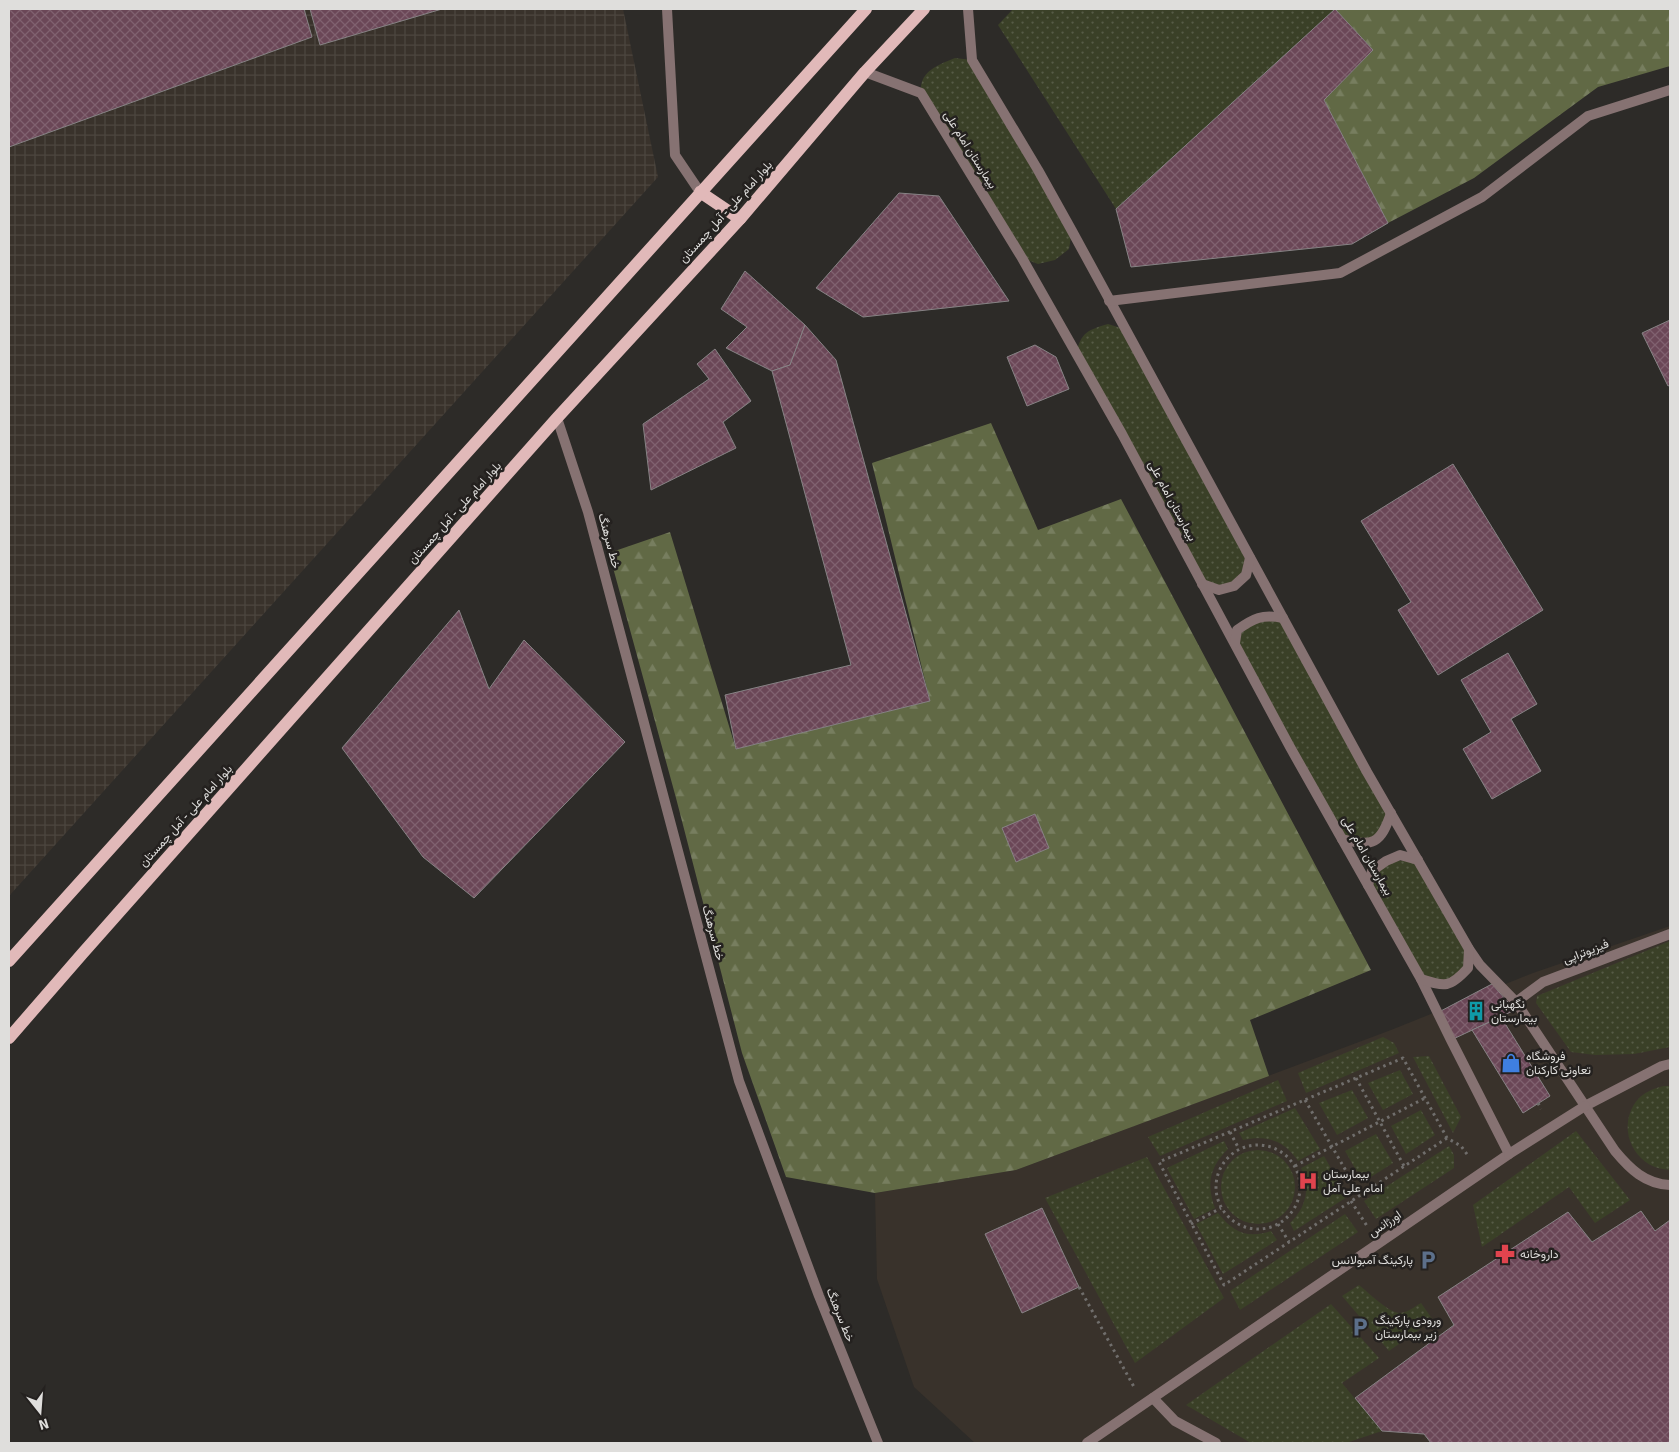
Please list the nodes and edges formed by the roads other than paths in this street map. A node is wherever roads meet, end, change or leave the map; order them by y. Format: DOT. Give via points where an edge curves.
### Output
graph roads {
  1 [pos="667,9"];
  2 [pos="866,9"];
  3 [pos="924,9"];
  4 [pos="968,9"];
  5 [pos="866,72"];
  6 [pos="1670,90"];
  7 [pos="700,192"];
  8 [pos="740,220"];
  9 [pos="1109,301"];
  10 [pos="557,418"];
  11 [pos="1250,558"];
  12 [pos="1202,584"];
  13 [pos="1283,618"];
  14 [pos="1235,643"];
  15 [pos="1390,813"];
  16 [pos="1342,839"];
  17 [pos="1418,860"];
  18 [pos="1368,885"];
  19 [pos="1670,934"];
  20 [pos="1469,949"];
  21 [pos="9,961"];
  22 [pos="1421,978"];
  23 [pos="1516,1002"];
  24 [pos="9,1038"];
  25 [pos="1667,1066"];
  26 [pos="1585,1106"];
  27 [pos="1509,1154"];
  28 [pos="1670,1185"];
  29 [pos="1153,1398"];
  30 [pos="878,1443"];
  31 [pos="1087,1443"];
  32 [pos="1216,1443"];
  1 -- 7 [label="street" via="676,155"];
  2 -- 7 [label="main road"];
  3 -- 5 [label="main road, بلوار امام علی - آمل چمستان"];
  4 -- 9 [label="street" via="972,60 1038,170"];
  5 -- 8 [label="main road, بلوار امام علی - آمل چمستان"];
  5 -- 12 [label="street, بیمارستان امام علی" via="921,93 1022,258"];
  6 -- 9 [label="street" via="1588,116 1482,197 1340,273"];
  7 -- 8 [label="main road"];
  7 -- 21 [label="main road"];
  8 -- 10 [label="main road, بلوار امام علی - آمل چمستان"];
  9 -- 11 [label="street"];
  10 -- 24 [label="main road, بلوار امام علی - آمل چمستان"];
  10 -- 30 [label="street, خط سرهنگ" via="588,512 740,1081 819,1296"];
  11 -- 12 [label="street" via="1246,575 1234,586 1219,590"];
  11 -- 13 [label="street"];
  12 -- 14 [label="street, بیمارستان امام علی"];
  13 -- 14 [label="street" via="1268,615 1252,619 1237,630"];
  13 -- 15 [label="street"];
  14 -- 16 [label="street, بیمارستان امام علی"];
  15 -- 16 [label="street" via="1385,831 1374,841 1361,845"];
  15 -- 17 [label="street"];
  16 -- 18 [label="street, بیمارستان امام علی"];
  17 -- 18 [label="street" via="1400,855 1386,861 1372,870"];
  17 -- 20 [label="street"];
  18 -- 22 [label="street, بیمارستان امام علی"];
  19 -- 23 [label="street, فیزیوتراپی" via="1543,982"];
  20 -- 22 [label="street" via="1468,968 1456,981 1440,985"];
  20 -- 23 [label="street"];
  22 -- 27 [label="street"];
  23 -- 26 [label="street"];
  25 -- 26 [label="street, اورژانس"];
  26 -- 27 [label="street, اورژانس"];
  26 -- 28 [label="street" via="1614,1151 1632,1171 1647,1181"];
  27 -- 29 [label="street, اورژانس"];
  29 -- 31 [label="street, اورژانس"];
  29 -- 32 [label="street" via="1175,1421"];
}
